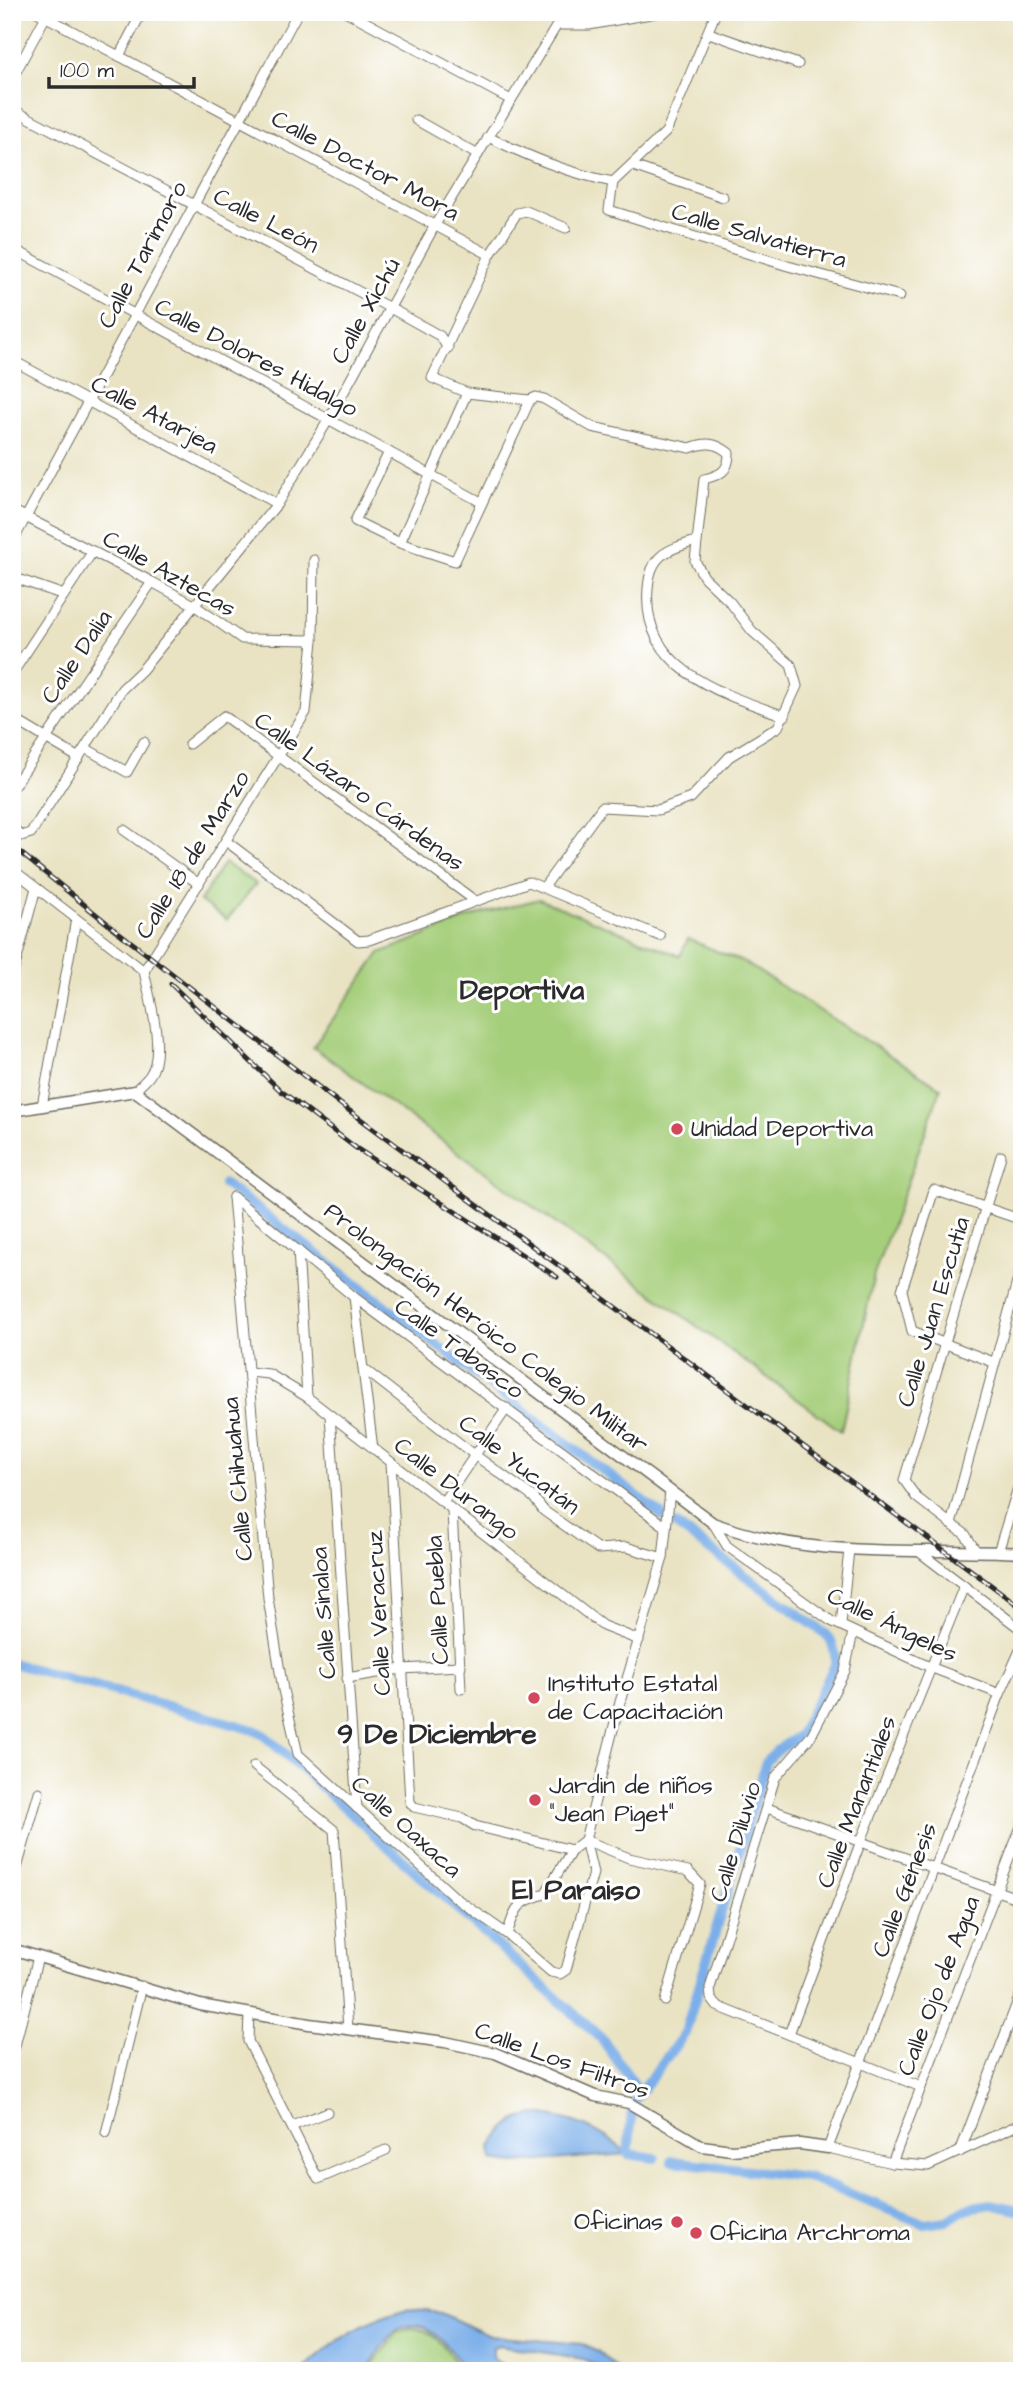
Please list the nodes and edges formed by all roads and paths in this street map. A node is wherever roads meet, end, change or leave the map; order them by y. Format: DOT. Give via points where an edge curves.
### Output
graph roads {
  1 [pos="142,12"];
  2 [pos="298,12"];
  3 [pos="347,12"];
  4 [pos="661,12"];
  5 [pos="716,12"];
  6 [pos="43,14"];
  7 [pos="709,33"];
  8 [pos="119,56"];
  9 [pos="798,64"];
  10 [pos="12,79"];
  11 [pos="511,100"];
  12 [pos="12,108"];
  13 [pos="239,120"];
  14 [pos="416,120"];
  15 [pos="488,137"];
  16 [pos="478,155"];
  17 [pos="633,166"];
  18 [pos="613,182"];
  19 [pos="723,197"];
  20 [pos="192,205"];
  21 [pos="435,225"];
  22 [pos="566,228"];
  23 [pos="12,248"];
  24 [pos="490,255"];
  25 [pos="900,296"];
  26 [pos="390,308"];
  27 [pos="133,313"];
  28 [pos="448,348"];
  29 [pos="12,360"];
  30 [pos="467,393"];
  31 [pos="87,400"];
  32 [pos="530,400"];
  33 [pos="329,419"];
  34 [pos="389,452"];
  35 [pos="431,475"];
  36 [pos="481,502"];
  37 [pos="277,504"];
  38 [pos="12,510"];
  39 [pos="24,517"];
  40 [pos="696,541"];
  41 [pos="12,543"];
  42 [pos="400,543"];
  43 [pos="93,551"];
  44 [pos="314,560"];
  45 [pos="12,577"];
  46 [pos="152,582"];
  47 [pos="64,595"];
  48 [pos="194,605"];
  49 [pos="313,640"];
  50 [pos="12,674"];
  51 [pos="785,716"];
  52 [pos="12,718"];
  53 [pos="46,738"];
  54 [pos="144,742"];
  55 [pos="188,744"];
  56 [pos="85,748"];
  57 [pos="277,756"];
  58 [pos="79,758"];
  59 [pos="12,789"];
  60 [pos="12,827"];
  61 [pos="124,830"];
  62 [pos="226,841"];
  63 [pos="12,869"];
  64 [pos="199,884"];
  65 [pos="544,887"];
  66 [pos="36,888"];
  67 [pos="474,900"];
  68 [pos="76,919"];
  69 [pos="660,936"];
  70 [pos="144,971"];
  71 [pos="12,977"];
  72 [pos="135,1091"];
  73 [pos="42,1107"];
  74 [pos="14,1108"];
  75 [pos="1001,1156"];
  76 [pos="233,1197"];
  77 [pos="986,1206"];
  78 [pos="1022,1220"];
  79 [pos="298,1250"];
  80 [pos="1022,1264"];
  81 [pos="354,1297"];
  82 [pos="945,1342"];
  83 [pos="993,1362"];
  84 [pos="364,1369"];
  85 [pos="249,1372"];
  86 [pos="307,1397"];
  87 [pos="507,1408"];
  88 [pos="330,1415"];
  89 [pos="373,1449"];
  90 [pos="475,1456"];
  91 [pos="391,1462"];
  92 [pos="1022,1475"];
  93 [pos="1020,1486"];
  94 [pos="670,1491"];
  95 [pos="443,1502"];
  96 [pos="452,1510"];
  97 [pos="713,1523"];
  98 [pos="951,1524"];
  99 [pos="666,1527"];
  100 [pos="849,1550"];
  101 [pos="918,1551"];
  102 [pos="976,1551"];
  103 [pos="998,1552"];
  104 [pos="1022,1553"];
  105 [pos="663,1558"];
  106 [pos="964,1586"];
  107 [pos="841,1624"];
  108 [pos="1022,1630"];
  109 [pos="853,1632"];
  110 [pos="639,1640"];
  111 [pos="1022,1646"];
  112 [pos="461,1665"];
  113 [pos="930,1667"];
  114 [pos="401,1669"];
  115 [pos="347,1678"];
  116 [pos="461,1689"];
  117 [pos="1000,1694"];
  118 [pos="298,1754"];
  119 [pos="254,1766"];
  120 [pos="39,1792"];
  121 [pos="357,1808"];
  122 [pos="767,1808"];
  123 [pos="1022,1824"];
  124 [pos="585,1840"];
  125 [pos="861,1841"];
  126 [pos="572,1850"];
  127 [pos="933,1868"];
  128 [pos="12,1885"];
  129 [pos="996,1891"];
  130 [pos="1022,1900"];
  131 [pos="507,1934"];
  132 [pos="12,1950"];
  133 [pos="38,1957"];
  134 [pos="142,1986"];
  135 [pos="1022,1990"];
  136 [pos="665,2001"];
  137 [pos="249,2014"];
  138 [pos="348,2029"];
  139 [pos="789,2035"];
  140 [pos="12,2057"];
  141 [pos="861,2063"];
  142 [pos="921,2087"];
  143 [pos="327,2112"];
  144 [pos="1022,2123"];
  145 [pos="292,2126"];
  146 [pos="106,2133"];
  147 [pos="828,2148"];
  148 [pos="386,2150"];
  149 [pos="960,2152"];
  150 [pos="892,2163"];
  1 -- 8 [label="street"];
  2 -- 13 [label="street, Calle Tarimoro"];
  3 -- 11 [label="street"];
  4 -- 11 [label="street, Calle Xichú" via="589,26 558,25"];
  5 -- 7 [label="street"];
  6 -- 8 [label="street, Calle Doctor Mora"];
  6 -- 10 [label="street"];
  7 -- 9 [label="street"];
  7 -- 17 [label="street" via="666,132"];
  8 -- 13 [label="street, Calle Doctor Mora"];
  11 -- 15 [label="street, Calle Xichú"];
  12 -- 20 [label="street, Calle León"];
  13 -- 20 [label="street, Calle Tarimoro"];
  13 -- 21 [label="street, Calle Doctor Mora"];
  14 -- 16 [label="street"];
  15 -- 16 [label="street, Calle Xichú"];
  15 -- 18 [label="street" via="577,175"];
  16 -- 21 [label="street, Calle Xichú"];
  17 -- 18 [label="street"];
  17 -- 19 [label="street"];
  18 -- 25 [label="street, Calle Salvatierra" via="609,210 788,267"];
  20 -- 26 [label="street, Calle León"];
  20 -- 27 [label="street, Calle Tarimoro"];
  21 -- 24 [label="street, Calle Doctor Mora"];
  21 -- 26 [label="street, Calle Xichú"];
  22 -- 24 [label="street" via="526,211 517,213"];
  23 -- 27 [label="street, Calle Dolores Hidalgo"];
  24 -- 28 [label="street"];
  26 -- 28 [label="street, Calle León" via="440,336"];
  26 -- 33 [label="street, Calle Xichú"];
  27 -- 31 [label="street, Calle Tarimoro"];
  27 -- 33 [label="street, Calle Dolores Hidalgo"];
  28 -- 30 [label="street" via="432,378"];
  29 -- 31 [label="street, Calle Atarjea"];
  30 -- 32 [label="street"];
  30 -- 35 [label="street"];
  31 -- 37 [label="street, Calle Atarjea"];
  31 -- 39 [label="street, Calle Tarimoro"];
  32 -- 36 [label="street"];
  32 -- 40 [label="street" via="544,399 592,428 690,448 718,444 729,453 729,466 720,475 704,479"];
  33 -- 34 [label="street, Calle Dolores Hidalgo"];
  33 -- 37 [label="street, Calle Xichú"];
  34 -- 35 [label="street, Calle Dolores Hidalgo"];
  34 -- 42 [label="street" via="355,521"];
  35 -- 36 [label="street, Calle Dolores Hidalgo"];
  35 -- 42 [label="street"];
  36 -- 42 [label="street" via="455,561"];
  37 -- 48 [label="street, Calle Xichú"];
  38 -- 39 [label="street, Calle Aztecas"];
  39 -- 41 [label="street, Calle Tarimoro"];
  39 -- 43 [label="street, Calle Aztecas"];
  40 -- 51 [label="street" via="695,561 704,578 752,631 791,665 797,687"];
  40 -- 51 [label="street" via="661,555 649,569 646,607 654,637 670,660 698,680"];
  43 -- 46 [label="street, Calle Aztecas"];
  43 -- 47 [label="street"];
  44 -- 49 [label="street, Calle 18 de Marzo"];
  45 -- 47 [label="street"];
  46 -- 48 [label="street, Calle Aztecas"];
  46 -- 53 [label="street, Calle Dalia"];
  47 -- 50 [label="street"];
  48 -- 49 [label="street, Calle Aztecas" via="242,639"];
  48 -- 56 [label="street, Calle Xichú" via="122,689"];
  49 -- 57 [label="street, Calle 18 de Marzo" via="306,712"];
  51 -- 65 [label="street" via="778,727 729,757 691,798 658,810 602,807"];
  52 -- 53 [label="street"];
  53 -- 58 [label="street"];
  53 -- 59 [label="street, Calle Dalia"];
  54 -- 56 [label="street" via="127,772"];
  55 -- 57 [label="street, Calle Lázaro Cárdenas" via="223,716"];
  56 -- 58 [label="street, Calle Xichú"];
  57 -- 62 [label="street, Calle 18 de Marzo"];
  57 -- 67 [label="street, Calle Lázaro Cárdenas"];
  58 -- 60 [label="street, Calle Xichú" via="31,833 20,836"];
  61 -- 64 [label="street"];
  62 -- 64 [label="street, Calle 18 de Marzo"];
  62 -- 67 [label="street" via="358,941"];
  63 -- 66 [label="street"];
  64 -- 70 [label="street, Calle 18 de Marzo"];
  65 -- 67 [label="street" via="529,882"];
  65 -- 69 [label="street"];
  66 -- 68 [label="street"];
  66 -- 71 [label="street"];
  68 -- 70 [label="street"];
  68 -- 73 [label="street"];
  70 -- 72 [label="street, Calle 18 de Marzo" via="156,1048 152,1073"];
  72 -- 73 [label="street"];
  72 -- 94 [label="street, Prolongación Heróico Colegio Militar"];
  73 -- 74 [label="street"];
  75 -- 77 [label="street, Calle Juan Escutia"];
  76 -- 79 [label="street, Calle Tabasco"];
  76 -- 85 [label="street, Calle Chihuahua"];
  77 -- 78 [label="street"];
  77 -- 82 [label="street, Calle Juan Escutia"];
  77 -- 82 [label="street" via="934,1190 902,1290 912,1331"];
  79 -- 81 [label="street, Calle Tabasco"];
  79 -- 86 [label="street"];
  80 -- 83 [label="street"];
  81 -- 84 [label="street"];
  81 -- 87 [label="street, Calle Tabasco"];
  82 -- 83 [label="street"];
  82 -- 98 [label="street, Calle Juan Escutia" via="904,1480 915,1497"];
  83 -- 98 [label="street"];
  84 -- 89 [label="street"];
  84 -- 90 [label="street, Calle Yucatán"];
  85 -- 86 [label="street, Calle Durango" via="269,1374"];
  85 -- 118 [label="street, Calle Chihuahua" via="268,1598"];
  86 -- 88 [label="street, Calle Durango"];
  87 -- 90 [label="street"];
  87 -- 99 [label="street, Calle Tabasco"];
  88 -- 89 [label="street, Calle Durango"];
  88 -- 115 [label="street, Calle Sinaloa"];
  89 -- 91 [label="street, Calle Durango"];
  90 -- 95 [label="street"];
  90 -- 105 [label="street, Calle Yucatán" via="598,1549 626,1547"];
  91 -- 95 [label="street, Calle Durango"];
  91 -- 114 [label="street, Calle Veracruz"];
  92 -- 93 [label="street"];
  93 -- 103 [label="street"];
  94 -- 97 [label="street, Prolongación Heróico Colegio Militar"];
  94 -- 99 [label="street"];
  95 -- 96 [label="street, Calle Durango"];
  96 -- 110 [label="street, Calle Durango" via="603,1626"];
  96 -- 112 [label="street, Calle Puebla"];
  97 -- 100 [label="street, Prolongación Heróico Colegio Militar" via="753,1538"];
  97 -- 107 [label="street, Calle Ángeles" via="727,1546"];
  98 -- 102 [label="street"];
  99 -- 105 [label="street"];
  100 -- 101 [label="street, Prolongación Heróico Colegio Militar"];
  100 -- 107 [label="street"];
  101 -- 102 [label="street, Prolongación Heróico Colegio Militar"];
  101 -- 106 [label="street"];
  102 -- 103 [label="street, Prolongación Heróico Colegio Militar"];
  103 -- 104 [label="street, Prolongación Heróico Colegio Militar"];
  105 -- 110 [label="street"];
  106 -- 108 [label="street"];
  106 -- 113 [label="street, Calle Manantiales"];
  107 -- 109 [label="street, Calle Ángeles"];
  109 -- 113 [label="street, Calle Ángeles"];
  109 -- 122 [label="street, Calle Diluvio" via="845,1671 811,1737 775,1778"];
  110 -- 124 [label="street"];
  111 -- 117 [label="street, Calle Génesis"];
  112 -- 114 [label="street"];
  112 -- 116 [label="street, Calle Puebla"];
  113 -- 117 [label="street, Calle Ángeles"];
  113 -- 125 [label="street, Calle Manantiales"];
  114 -- 115 [label="street"];
  114 -- 126 [label="street, Calle Veracruz" via="410,1802 414,1807"];
  115 -- 121 [label="street, Calle Sinaloa"];
  117 -- 127 [label="street, Calle Génesis"];
  118 -- 121 [label="street, Calle Oaxaca"];
  119 -- 138 [label="street" via="334,1830"];
  120 -- 128 [label="street"];
  121 -- 131 [label="street, Calle Oaxaca" via="457,1899"];
  122 -- 125 [label="street"];
  122 -- 139 [label="street, Calle Diluvio" via="710,1988 717,2006"];
  123 -- 129 [label="street, Calle Ojo de Agua"];
  124 -- 126 [label="street"];
  124 -- 131 [label="street, Calle Oaxaca" via="593,1873 566,1970 551,1972"];
  124 -- 136 [label="street" via="629,1858 688,1871 700,1884"];
  125 -- 127 [label="street"];
  125 -- 139 [label="street, Calle Manantiales"];
  126 -- 131 [label="street" via="545,1894 517,1906"];
  127 -- 129 [label="street"];
  127 -- 141 [label="street, Calle Génesis"];
  129 -- 130 [label="street"];
  129 -- 142 [label="street, Calle Ojo de Agua"];
  132 -- 133 [label="street, Calle Los Filtros"];
  133 -- 134 [label="street, Calle Los Filtros"];
  133 -- 140 [label="street"];
  134 -- 137 [label="street, Calle Los Filtros"];
  134 -- 146 [label="street"];
  135 -- 149 [label="street"];
  137 -- 138 [label="street, Calle Los Filtros"];
  137 -- 145 [label="street" via="248,2041"];
  138 -- 147 [label="street, Calle Los Filtros" via="495,2053 595,2096 629,2103 702,2146 732,2150 800,2144"];
  139 -- 141 [label="street"];
  141 -- 142 [label="street"];
  141 -- 147 [label="street, Calle Génesis"];
  142 -- 150 [label="street, Calle Ojo de Agua"];
  143 -- 145 [label="street"];
  144 -- 149 [label="street, Calle Los Filtros"];
  145 -- 148 [label="street" via="318,2179"];
  147 -- 150 [label="street, Calle Los Filtros"];
  149 -- 150 [label="street, Calle Los Filtros" via="928,2166"];
}
